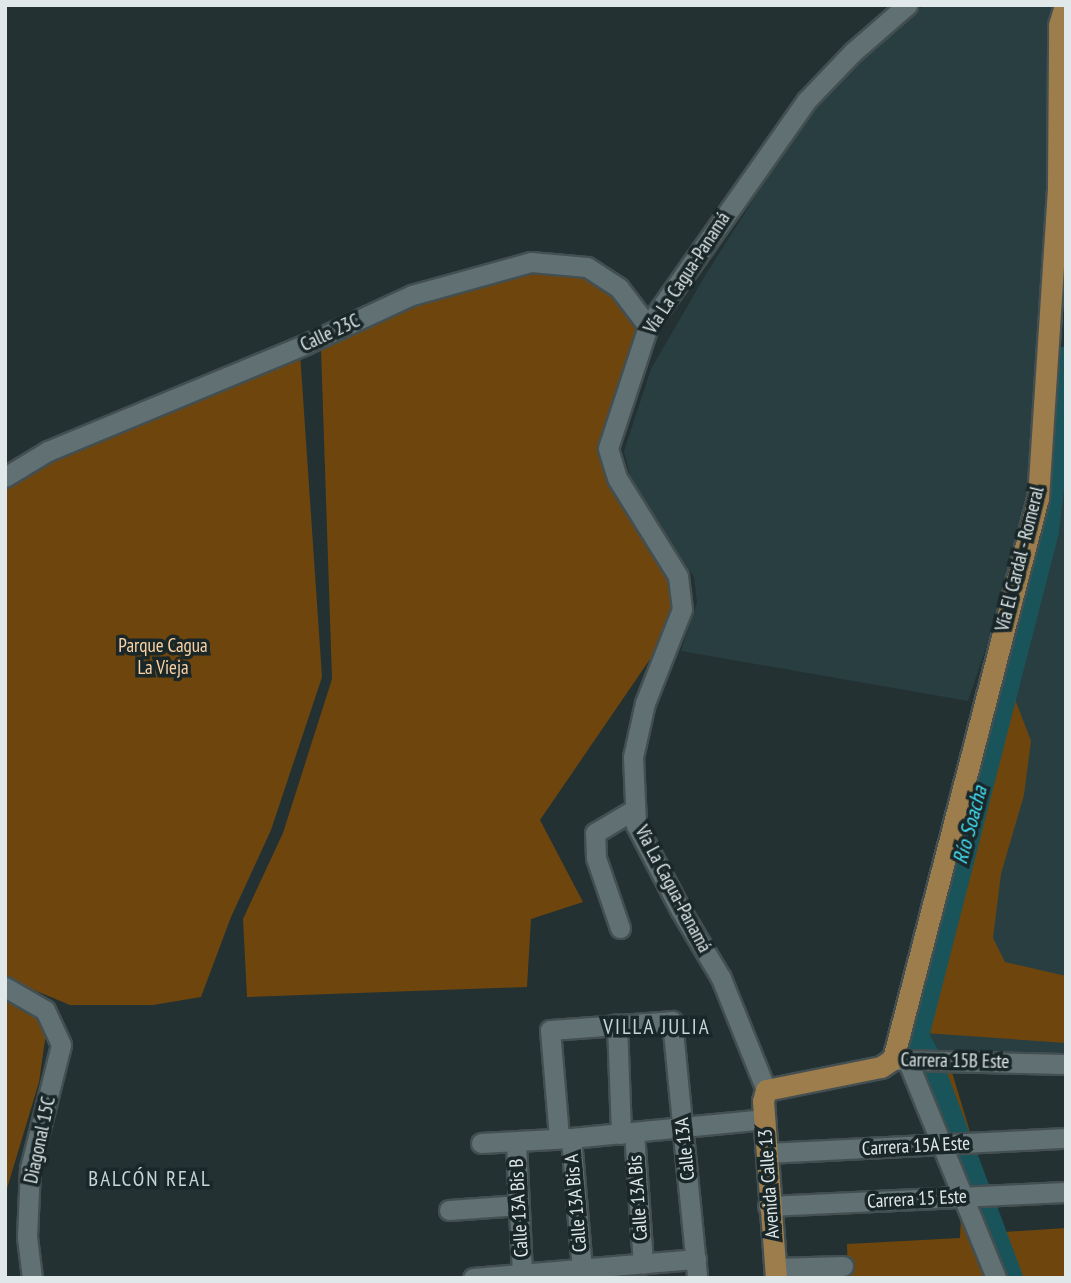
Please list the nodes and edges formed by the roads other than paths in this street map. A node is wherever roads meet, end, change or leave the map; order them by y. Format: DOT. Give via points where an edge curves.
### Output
graph roads {
  1 [pos="906,5"];
  2 [pos="1065,5"];
  3 [pos="648,326"];
  4 [pos="5,477"];
  5 [pos="635,809"];
  6 [pos="620,928"];
  7 [pos="5,988"];
  8 [pos="617,1024"];
  9 [pos="906,1060"];
  10 [pos="1066,1064"];
  11 [pos="766,1090"];
  12 [pos="765,1119"];
  13 [pos="683,1127"];
  14 [pos="628,1133"];
  15 [pos="565,1138"];
  16 [pos="1066,1138"];
  17 [pos="516,1142"];
  18 [pos="481,1143"];
  19 [pos="955,1145"];
  20 [pos="767,1153"];
  21 [pos="1066,1192"];
  22 [pos="975,1196"];
  23 [pos="519,1205"];
  24 [pos="768,1206"];
  25 [pos="449,1210"];
  26 [pos="643,1264"];
  27 [pos="843,1266"];
  28 [pos="582,1268"];
  29 [pos="697,1269"];
  30 [pos="776,1273"];
  31 [pos="522,1274"];
  32 [pos="32,1278"];
  33 [pos="473,1278"];
  34 [pos="996,1278"];
  1 -- 3 [label="street, Vía La Cagua-Panamá" via="806,101"];
  2 -- 9 [label="main road, Vía El Cardal - Romeral" via="1059,25 1058,188 1038,498"];
  3 -- 4 [label="street, Calle 23C" via="619,288 587,267 531,262 412,295 48,451"];
  3 -- 5 [label="street, Vía La Cagua-Panamá" via="608,448 617,478 678,576 682,609 645,703 633,757"];
  5 -- 6 [label="street" via="595,833 596,858"];
  5 -- 11 [label="street, Vía La Cagua-Panamá" via="636,825 721,978"];
  7 -- 32 [label="street, Diagonal 15C" via="45,1010 61,1045 30,1168 27,1237"];
  8 -- 13 [label="street, Calle 13A" via="672,1021"];
  8 -- 14 [label="street, Calle 13A Bis"];
  8 -- 15 [label="street" via="550,1030"];
  9 -- 10 [label="street, Carrera 15B Este"];
  9 -- 11 [label="main road, Carrera 15B Este"];
  9 -- 19 [label="street"];
  11 -- 12 [label="main road, Avenida Calle 13" via="762,1101"];
  12 -- 13 [label="street"];
  12 -- 20 [label="main road, Avenida Calle 13"];
  13 -- 14 [label="street"];
  13 -- 29 [label="street, Calle 13A"];
  14 -- 15 [label="street"];
  14 -- 26 [label="street, Calle 13A Bis"];
  15 -- 17 [label="street"];
  15 -- 28 [label="street, Calle 13A Bis A"];
  16 -- 19 [label="street, Carrera 15A Este"];
  17 -- 18 [label="street"];
  17 -- 23 [label="street, Calle 13A Bis B"];
  19 -- 20 [label="street, Carrera 15A Este"];
  19 -- 22 [label="street"];
  20 -- 24 [label="main road, Avenida Calle 13"];
  21 -- 22 [label="street, Carrera 15 Este"];
  22 -- 24 [label="street, Carrera 15 Este"];
  22 -- 34 [label="street"];
  23 -- 25 [label="street"];
  23 -- 31 [label="street, Calle 13A Bis B"];
  24 -- 30 [label="main road, Avenida Calle 13"];
  26 -- 28 [label="street"];
  26 -- 29 [label="street"];
  27 -- 30 [label="street"];
  28 -- 31 [label="street"];
  31 -- 33 [label="street"];
}
